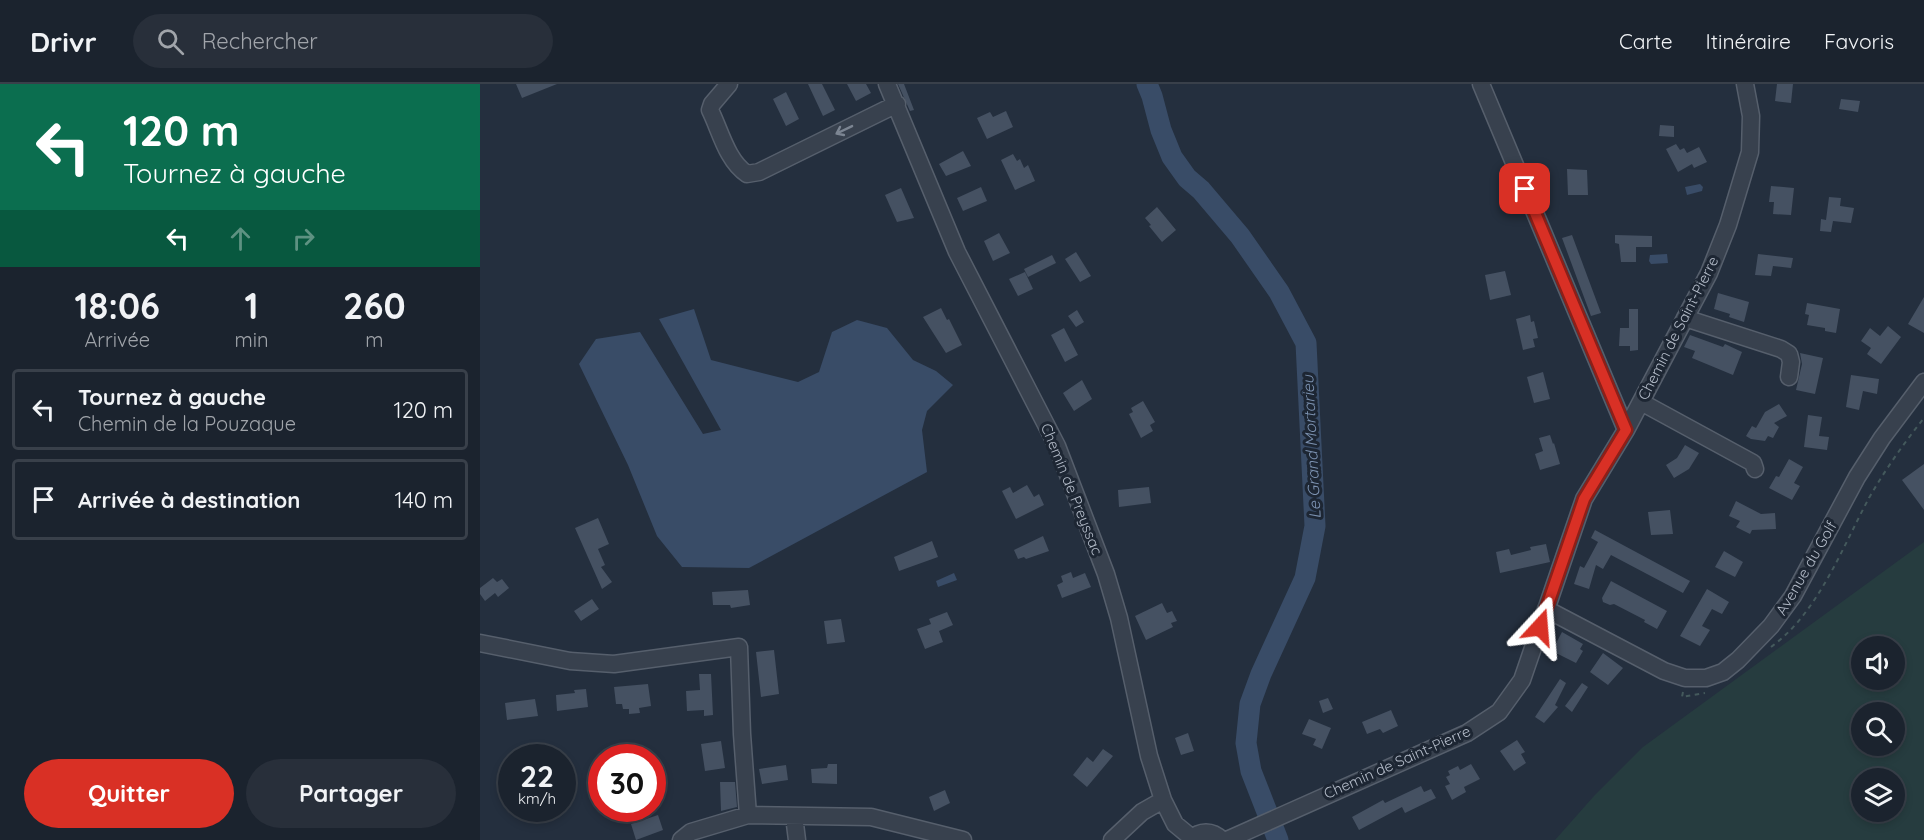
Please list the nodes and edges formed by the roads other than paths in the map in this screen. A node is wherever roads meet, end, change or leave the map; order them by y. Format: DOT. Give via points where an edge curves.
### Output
graph roads {
  1 [pos="729,84"];
  2 [pos="887,84"];
  3 [pos="1481,84"];
  4 [pos="1745,84"];
  5 [pos="897,104"];
  6 [pos="1685,318"];
  7 [pos="1790,377"];
  8 [pos="1924,382"];
  9 [pos="1641,402"];
  10 [pos="1626,430"];
  11 [pos="1755,469"];
  12 [pos="1546,609"];
  13 [pos="480,643"];
  14 [pos="1163,800"];
  15 [pos="748,815"];
  16 [pos="794,816"];
  17 [pos="1191,839"];
  18 [pos="681,840"];
  19 [pos="797,840"];
  20 [pos="963,840"];
  21 [pos="1112,840"];
  22 [pos="1222,840"];
  23 [pos="1227,840"];
  5 -- 1 [label="street, one-way" via="759,172 747,174 733,160 710,110"];
  2 -- 5 [label="street, Chemin de Preyssac"];
  3 -- 10 [label="street"];
  4 -- 6 [label="street, Chemin de Saint-Pierre" via="1751,116 1750,152 1728,225"];
  5 -- 14 [label="street, Chemin de Preyssac" via="957,252 1057,446 1090,530 1119,618 1149,756"];
  6 -- 7 [label="street" via="1781,349 1789,354"];
  6 -- 9 [label="street, Chemin de Saint-Pierre"];
  8 -- 12 [label="street, Avenue du Golf" via="1857,477 1793,596 1771,626 1723,672 1706,678 1685,678 1664,671"];
  9 -- 10 [label="street, Chemin de Saint-Pierre"];
  9 -- 11 [label="street" via="1753,463"];
  10 -- 12 [label="street, Chemin de Saint-Pierre" via="1584,499"];
  12 -- 23 [label="street, Chemin de Saint-Pierre" via="1522,680 1499,712 1467,733"];
  13 -- 15 [label="street" via="570,661 614,664 739,647"];
  14 -- 17 [label="street, Chemin de Preyssac" via="1175,825"];
  14 -- 21 [label="street" via="1142,812"];
  15 -- 16 [label="street"];
  15 -- 18 [label="street" via="691,832"];
  16 -- 19 [label="street"];
  16 -- 20 [label="street" via="871,818"];
  17 -- 22 [label="street" via="1209,832"];
}
